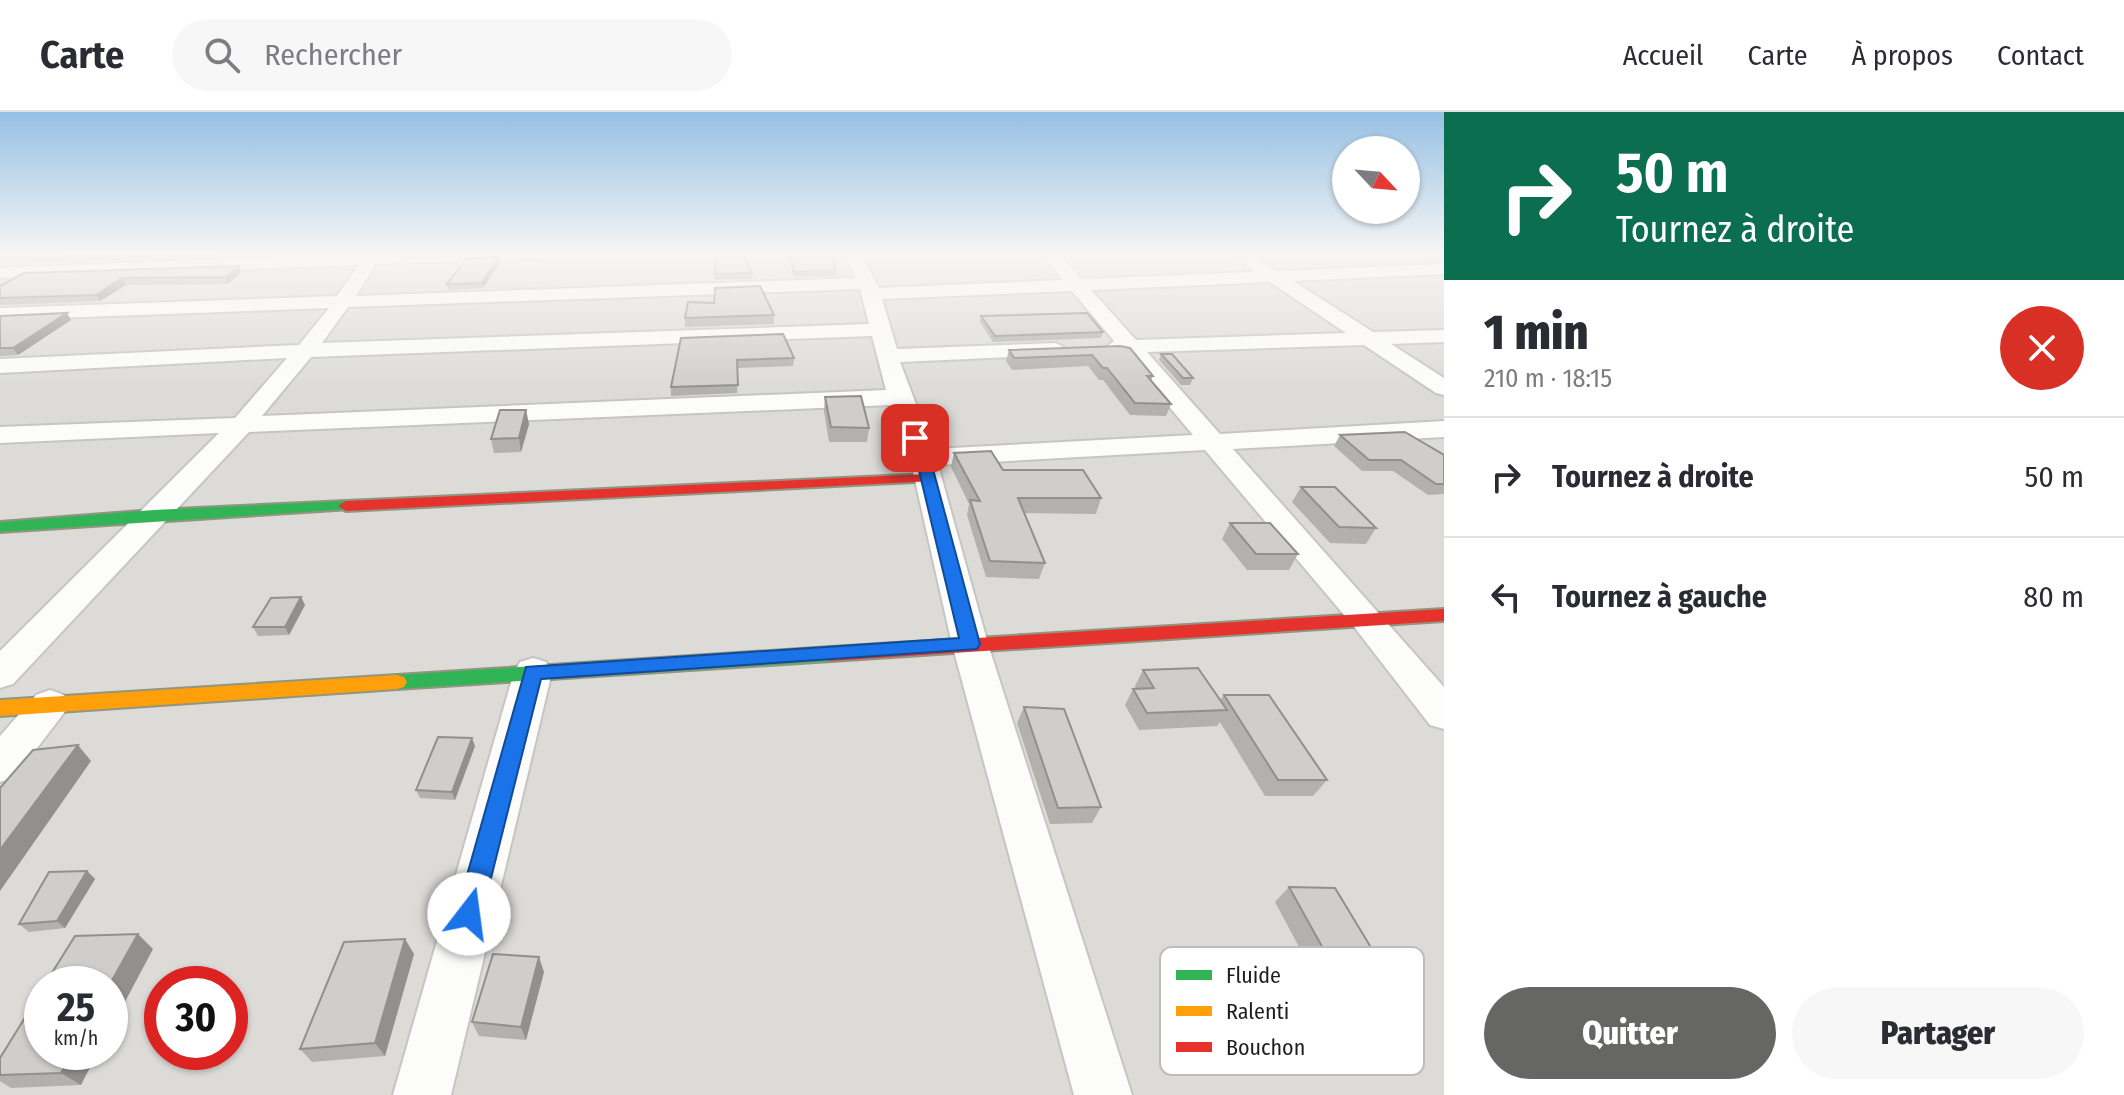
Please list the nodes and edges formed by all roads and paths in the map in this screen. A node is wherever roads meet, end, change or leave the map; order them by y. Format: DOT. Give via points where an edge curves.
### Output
graph roads {
  1 [pos="121,299"];
  2 [pos="344,299"];
  3 [pos="405,299"];
  4 [pos="871,299"];
  5 [pos="1090,299"];
  6 [pos="1309,299"];
  7 [pos="342,302"];
  8 [pos="104,310"];
  9 [pos="0,314"];
  10 [pos="79,328"];
  11 [pos="1444,336"];
  12 [pos="1368,338"];
  13 [pos="885,343"];
  14 [pos="54,347"];
  15 [pos="1131,347"];
  16 [pos="1101,348"];
  17 [pos="1071,349"];
  18 [pos="304,351"];
  19 [pos="28,365"];
  20 [pos="0,366"];
  21 [pos="0,385"];
  22 [pos="1444,388"];
  23 [pos="899,397"];
  24 [pos="243,424"];
  25 [pos="1444,429"];
  26 [pos="0,435"];
  27 [pos="1215,442"];
  28 [pos="926,468"];
  29 [pos="154,515"];
  30 [pos="0,527"];
  31 [pos="1444,615"];
  32 [pos="1367,620"];
  33 [pos="970,644"];
  34 [pos="533,672"];
  35 [pos="0,674"];
  36 [pos="50,705"];
  37 [pos="0,708"];
  38 [pos="1444,714"];
  39 [pos="0,765"];
  40 [pos="422,1095"];
  41 [pos="1103,1095"];
  1 -- 8 [label="street"];
  2 -- 7 [label="street"];
  3 -- 7 [label="street"];
  4 -- 13 [label="street"];
  5 -- 15 [label="street"];
  6 -- 12 [label="street"];
  7 -- 8 [label="street"];
  7 -- 18 [label="street"];
  8 -- 9 [label="street"];
  8 -- 10 [label="street"];
  11 -- 12 [label="street"];
  12 -- 15 [label="street"];
  12 -- 22 [label="street"];
  13 -- 17 [label="street"];
  13 -- 18 [label="street"];
  13 -- 23 [label="street"];
  14 -- 19 [label="street"];
  15 -- 16 [label="street"];
  15 -- 27 [label="street"];
  18 -- 19 [label="street"];
  18 -- 24 [label="street"];
  19 -- 20 [label="street"];
  19 -- 21 [label="street"];
  23 -- 24 [label="street"];
  23 -- 28 [label="street"];
  24 -- 26 [label="street"];
  24 -- 29 [label="street"];
  25 -- 27 [label="street"];
  27 -- 28 [label="street"];
  27 -- 32 [label="street"];
  28 -- 29 [label="street"];
  28 -- 33 [label="street"];
  29 -- 30 [label="street"];
  29 -- 35 [label="street"];
  31 -- 32 [label="street"];
  32 -- 33 [label="street"];
  32 -- 38 [label="street"];
  33 -- 34 [label="street"];
  33 -- 41 [label="street"];
  34 -- 36 [label="street"];
  34 -- 40 [label="street"];
  36 -- 37 [label="street"];
  36 -- 39 [label="street"];
}
